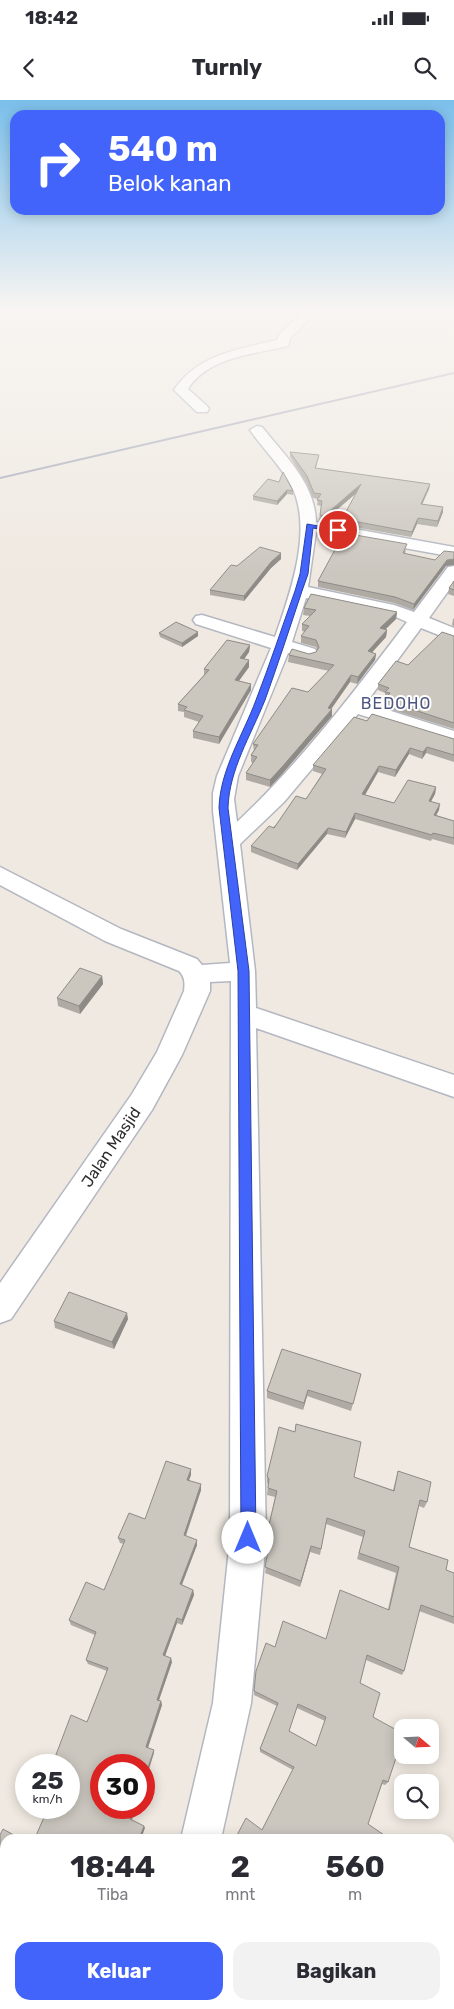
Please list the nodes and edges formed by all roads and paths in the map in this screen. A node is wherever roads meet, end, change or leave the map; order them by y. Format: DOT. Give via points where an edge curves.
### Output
graph roads {
  1 [pos="188,397"];
  2 [pos="202,410"];
  3 [pos="257,430"];
  4 [pos="310,526"];
  5 [pos="454,552"];
  6 [pos="451,581"];
  7 [pos="298,591"];
  8 [pos="202,620"];
  9 [pos="417,621"];
  10 [pos="454,635"];
  11 [pos="280,645"];
  12 [pos="308,653"];
  13 [pos="354,706"];
  14 [pos="454,738"];
  15 [pos="229,842"];
  16 [pos="0,875"];
  17 [pos="223,972"];
  18 [pos="244,1014"];
  19 [pos="454,1086"];
  20 [pos="0,1308"];
  21 [pos="202,1834"];
  1 -- 2 [label="street"];
  3 -- 4 [label="street" via="300,488"];
  4 -- 5 [label="street"];
  4 -- 7 [label="street" via="304,574"];
  6 -- 9 [label="street"];
  7 -- 9 [label="street" via="394,610"];
  7 -- 11 [label="street"];
  8 -- 11 [label="street"];
  9 -- 10 [label="street"];
  9 -- 13 [label="street"];
  11 -- 12 [label="street"];
  11 -- 15 [label="street" via="228,778 224,808"];
  13 -- 14 [label="street"];
  13 -- 15 [label="street" via="276,797"];
  15 -- 17 [label="street"];
  16 -- 17 [label="street" via="112,935 188,965"];
  17 -- 18 [label="street"];
  17 -- 20 [label="street, Jalan Masjid" via="197,992 142,1102"];
  18 -- 19 [label="street"];
  18 -- 21 [label="street" via="248,1538 232,1703"];
}
